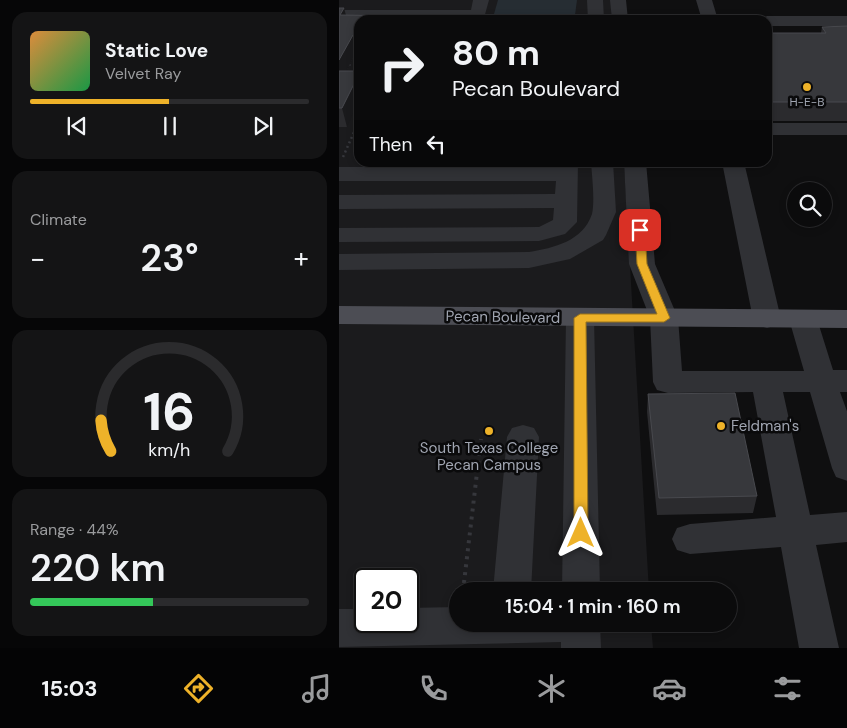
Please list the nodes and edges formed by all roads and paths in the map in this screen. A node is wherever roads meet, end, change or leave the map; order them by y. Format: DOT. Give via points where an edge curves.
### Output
graph roads {
  1 [pos="358,0"];
  2 [pos="481,0"];
  3 [pos="595,0"];
  4 [pos="618,0"];
  5 [pos="705,0"];
  6 [pos="345,15"];
  7 [pos="596,15"];
  8 [pos="619,15"];
  9 [pos="710,15"];
  10 [pos="772,21"];
  11 [pos="847,21"];
  12 [pos="339,65"];
  13 [pos="354,65"];
  14 [pos="772,129"];
  15 [pos="847,129"];
  16 [pos="354,132"];
  17 [pos="339,160"];
  18 [pos="602,167"];
  19 [pos="635,167"];
  20 [pos="734,167"];
  21 [pos="367,168"];
  22 [pos="415,168"];
  23 [pos="465,168"];
  24 [pos="515,168"];
  25 [pos="567,168"];
  26 [pos="339,174"];
  27 [pos="566,201"];
  28 [pos="347,202"];
  29 [pos="340,237"];
  30 [pos="339,262"];
  31 [pos="339,315"];
  32 [pos="580,318"];
  33 [pos="664,318"];
  34 [pos="767,319"];
  35 [pos="803,319"];
  36 [pos="847,319"];
  37 [pos="834,381"];
  38 [pos="766,382"];
  39 [pos="523,437"];
  40 [pos="481,439"];
  41 [pos="847,468"];
  42 [pos="847,527"];
  43 [pos="796,531"];
  44 [pos="690,539"];
  45 [pos="464,582"];
  46 [pos="513,582"];
  47 [pos="581,582"];
  48 [pos="339,628"];
  49 [pos="451,632"];
  50 [pos="581,632"];
  51 [pos="421,637"];
  52 [pos="581,648"];
  53 [pos="819,648"];
  1 -- 6 [label="street"];
  2 -- 6 [label="street" via="478,15"];
  3 -- 7 [label="street"];
  4 -- 8 [label="street"];
  5 -- 9 [label="street"];
  10 -- 11 [label="street" via="798,14"];
  12 -- 13 [label="path"];
  14 -- 15 [label="street"];
  16 -- 17 [label="path" via="342,160"];
  18 -- 30 [label="street" via="604,212 594,235 561,254 529,260"];
  19 -- 33 [label="street" via="642,264"];
  20 -- 34 [label="street"];
  21 -- 22 [label="street"];
  21 -- 26 [label="street"];
  21 -- 28 [label="street"];
  22 -- 23 [label="street"];
  23 -- 24 [label="street"];
  24 -- 25 [label="street"];
  25 -- 27 [label="street"];
  27 -- 28 [label="street"];
  27 -- 29 [label="street" via="565,222 560,228 539,234"];
  28 -- 29 [label="street"];
  31 -- 32 [label="main road, Pecan Boulevard"];
  32 -- 33 [label="main road, Pecan Boulevard"];
  32 -- 47 [label="street"];
  33 -- 34 [label="main road, Pecan Boulevard"];
  33 -- 38 [label="street" via="668,382"];
  34 -- 35 [label="main road, Pecan Boulevard"];
  35 -- 36 [label="main road, Pecan Boulevard"];
  35 -- 37 [label="street"];
  37 -- 38 [label="street"];
  37 -- 41 [label="street"];
  38 -- 43 [label="street"];
  39 -- 46 [label="street"];
  40 -- 45 [label="path"];
  42 -- 43 [label="street"];
  43 -- 44 [label="street"];
  43 -- 53 [label="street"];
  48 -- 51 [label="street"];
  49 -- 51 [label="street"];
  50 -- 52 [label="street"];
}
